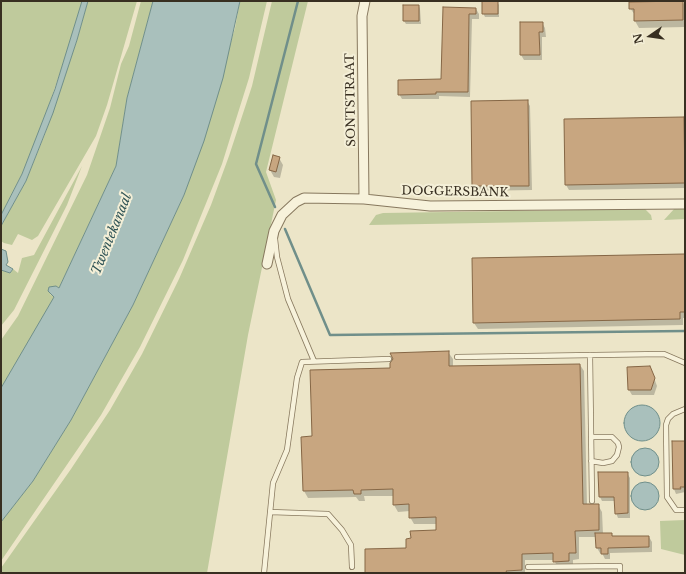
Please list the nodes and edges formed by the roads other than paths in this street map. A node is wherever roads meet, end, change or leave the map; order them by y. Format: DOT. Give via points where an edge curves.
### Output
graph roads {
  1 [pos="365,1"];
  2 [pos="364,199"];
  3 [pos="685,204"];
  4 [pos="274,231"];
  5 [pos="267,264"];
  6 [pos="590,355"];
  7 [pos="457,357"];
  8 [pos="389,359"];
  9 [pos="314,361"];
  10 [pos="685,362"];
  11 [pos="685,410"];
  12 [pos="591,437"];
  13 [pos="591,461"];
  14 [pos="592,502"];
  15 [pos="685,510"];
  16 [pos="270,512"];
  17 [pos="528,566"];
  18 [pos="352,567"];
  19 [pos="264,573"];
  20 [pos="620,573"];
  1 -- 2 [label="street, SONTSTRAAT" via="362,16"];
  2 -- 3 [label="street, DOGGERSBANK" via="430,206"];
  2 -- 4 [label="street, DOGGERSBANK" via="304,198 282,215"];
  4 -- 5 [label="street, DOGGERSBANK"];
  4 -- 9 [label="lane" via="277,257 288,299"];
  6 -- 7 [label="lane"];
  6 -- 10 [label="lane" via="664,354"];
  6 -- 12 [label="lane"];
  8 -- 9 [label="lane"];
  9 -- 16 [label="lane" via="302,362 297,378 287,450 273,482"];
  11 -- 15 [label="lane" via="673,414 666,425 667,497 676,510"];
  12 -- 13 [label="lane"];
  12 -- 13 [label="lane" via="612,437 619,447 612,461"];
  13 -- 14 [label="lane"];
  16 -- 18 [label="lane" via="328,514 351,545"];
  16 -- 19 [label="lane"];
  17 -- 20 [label="lane" via="620,566"];
}
